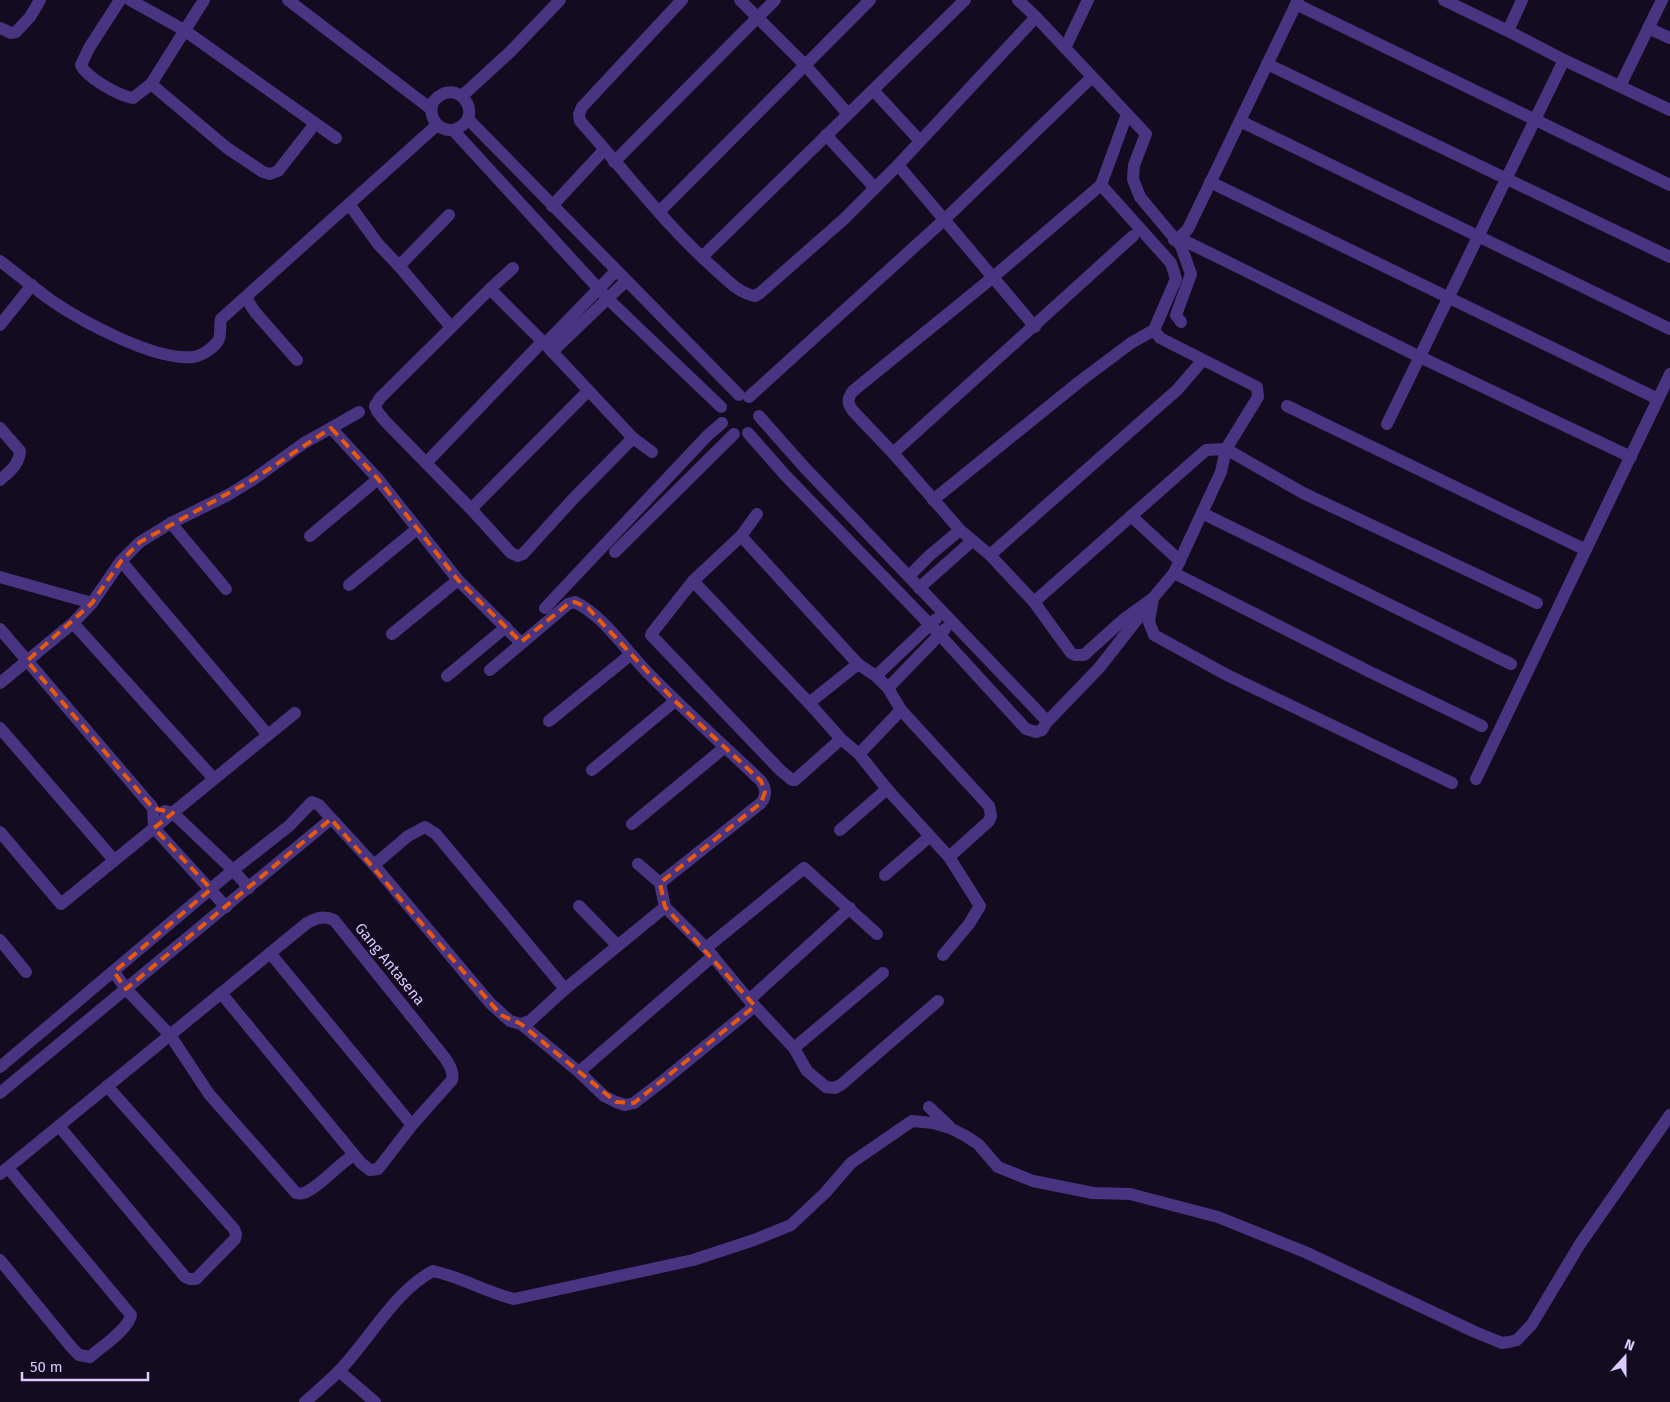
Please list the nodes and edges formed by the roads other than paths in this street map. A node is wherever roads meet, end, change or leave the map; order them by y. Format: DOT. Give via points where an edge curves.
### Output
graph roads {
  1 [pos="40,0"];
  2 [pos="120,0"];
  3 [pos="130,0"];
  4 [pos="204,0"];
  5 [pos="288,0"];
  6 [pos="560,0"];
  7 [pos="682,0"];
  8 [pos="740,0"];
  9 [pos="775,0"];
  10 [pos="870,0"];
  11 [pos="965,0"];
  12 [pos="1018,0"];
  13 [pos="1088,0"];
  14 [pos="1444,0"];
  15 [pos="1522,0"];
  16 [pos="1662,0"];
  17 [pos="1297,2"];
  18 [pos="1036,17"];
  19 [pos="757,18"];
  20 [pos="0,28"];
  21 [pos="1648,28"];
  22 [pos="184,30"];
  23 [pos="1508,31"];
  24 [pos="1670,38"];
  25 [pos="1065,48"];
  26 [pos="1564,60"];
  27 [pos="1267,64"];
  28 [pos="805,65"];
  29 [pos="1092,77"];
  30 [pos="151,84"];
  31 [pos="1620,86"];
  32 [pos="873,90"];
  33 [pos="462,96"];
  34 [pos="431,108"];
  35 [pos="1670,110"];
  36 [pos="848,114"];
  37 [pos="1127,114"];
  38 [pos="468,119"];
  39 [pos="1534,120"];
  40 [pos="1240,121"];
  41 [pos="314,124"];
  42 [pos="437,125"];
  43 [pos="453,130"];
  44 [pos="826,135"];
  45 [pos="336,138"];
  46 [pos="920,141"];
  47 [pos="604,150"];
  48 [pos="614,162"];
  49 [pos="898,165"];
  50 [pos="1506,178"];
  51 [pos="1210,182"];
  52 [pos="1101,185"];
  53 [pos="1670,185"];
  54 [pos="875,188"];
  55 [pos="349,204"];
  56 [pos="552,206"];
  57 [pos="658,212"];
  58 [pos="449,215"];
  59 [pos="945,219"];
  60 [pos="1133,236"];
  61 [pos="1477,237"];
  62 [pos="1177,239"];
  63 [pos="702,257"];
  64 [pos="1670,257"];
  65 [pos="0,262"];
  66 [pos="399,266"];
  67 [pos="513,268"];
  68 [pos="616,271"];
  69 [pos="992,278"];
  70 [pos="626,281"];
  71 [pos="32,285"];
  72 [pos="598,288"];
  73 [pos="490,289"];
  74 [pos="246,298"];
  75 [pos="1448,298"];
  76 [pos="608,299"];
  77 [pos="1181,322"];
  78 [pos="0,325"];
  79 [pos="451,327"];
  80 [pos="1035,327"];
  81 [pos="1670,329"];
  82 [pos="1154,330"];
  83 [pos="546,346"];
  84 [pos="1419,356"];
  85 [pos="297,360"];
  86 [pos="1202,361"];
  87 [pos="1670,374"];
  88 [pos="588,391"];
  89 [pos="744,396"];
  90 [pos="1658,399"];
  91 [pos="1287,406"];
  92 [pos="722,407"];
  93 [pos="359,412"];
  94 [pos="759,416"];
  95 [pos="722,423"];
  96 [pos="1387,424"];
  97 [pos="0,428"];
  98 [pos="331,428"];
  99 [pos="748,433"];
  100 [pos="734,434"];
  101 [pos="633,438"];
  102 [pos="1226,449"];
  103 [pos="652,452"];
  104 [pos="893,453"];
  105 [pos="1630,457"];
  106 [pos="426,463"];
  107 [pos="378,479"];
  108 [pos="0,480"];
  109 [pos="933,500"];
  110 [pos="471,509"];
  111 [pos="1202,513"];
  112 [pos="757,514"];
  113 [pos="1131,516"];
  114 [pos="171,522"];
  115 [pos="417,529"];
  116 [pos="960,530"];
  117 [pos="310,536"];
  118 [pos="741,536"];
  119 [pos="972,541"];
  120 [pos="1586,550"];
  121 [pos="615,552"];
  122 [pos="990,555"];
  123 [pos="121,561"];
  124 [pos="1180,561"];
  125 [pos="1174,573"];
  126 [pos="909,576"];
  127 [pos="0,577"];
  128 [pos="458,580"];
  129 [pos="693,581"];
  130 [pos="349,585"];
  131 [pos="919,588"];
  132 [pos="226,589"];
  133 [pos="1153,598"];
  134 [pos="1034,602"];
  135 [pos="92,603"];
  136 [pos="1536,603"];
  137 [pos="545,608"];
  138 [pos="943,613"];
  139 [pos="73,623"];
  140 [pos="953,623"];
  141 [pos="930,624"];
  142 [pos="506,627"];
  143 [pos="0,629"];
  144 [pos="392,634"];
  145 [pos="939,634"];
  146 [pos="520,643"];
  147 [pos="630,654"];
  148 [pos="27,660"];
  149 [pos="858,664"];
  150 [pos="1511,664"];
  151 [pos="490,670"];
  152 [pos="447,676"];
  153 [pos="876,676"];
  154 [pos="0,684"];
  155 [pos="888,688"];
  156 [pos="675,701"];
  157 [pos="809,703"];
  158 [pos="901,710"];
  159 [pos="295,713"];
  160 [pos="549,721"];
  161 [pos="1046,723"];
  162 [pos="1482,726"];
  163 [pos="0,728"];
  164 [pos="268,735"];
  165 [pos="841,739"];
  166 [pos="725,747"];
  167 [pos="859,754"];
  168 [pos="592,770"];
  169 [pos="214,779"];
  170 [pos="1476,779"];
  171 [pos="1452,783"];
  172 [pos="887,789"];
  173 [pos="152,808"];
  174 [pos="173,813"];
  175 [pos="331,819"];
  176 [pos="632,824"];
  177 [pos="154,828"];
  178 [pos="840,830"];
  179 [pos="0,832"];
  180 [pos="929,837"];
  181 [pos="949,857"];
  182 [pos="114,860"];
  183 [pos="638,864"];
  184 [pos="374,865"];
  185 [pos="233,870"];
  186 [pos="884,875"];
  187 [pos="660,883"];
  188 [pos="249,888"];
  189 [pos="211,889"];
  190 [pos="579,906"];
  191 [pos="226,907"];
  192 [pos="664,907"];
  193 [pos="850,908"];
  194 [pos="877,934"];
  195 [pos="617,945"];
  196 [pos="2,948"];
  197 [pos="710,952"];
  198 [pos="270,953"];
  199 [pos="943,955"];
  200 [pos="26,972"];
  201 [pos="114,972"];
  202 [pos="883,973"];
  203 [pos="126,989"];
  204 [pos="565,989"];
  205 [pos="221,993"];
  206 [pos="938,1001"];
  207 [pos="752,1003"];
  208 [pos="521,1024"];
  209 [pos="170,1035"];
  210 [pos="794,1048"];
  211 [pos="0,1067"];
  212 [pos="579,1072"];
  213 [pos="107,1086"];
  214 [pos="0,1093"];
  215 [pos="929,1107"];
  216 [pos="1670,1115"];
  217 [pos="412,1125"];
  218 [pos="58,1126"];
  219 [pos="950,1128"];
  220 [pos="354,1155"];
  221 [pos="4,1171"];
  222 [pos="0,1260"];
  223 [pos="339,1371"];
  224 [pos="304,1402"];
  225 [pos="376,1402"];
  1 -- 20 [label="street" via="16,32"];
  2 -- 30 [label="street" via="89,48 82,68 107,87 129,98 137,96"];
  3 -- 22 [label="street"];
  4 -- 22 [label="street"];
  5 -- 34 [label="street"];
  6 -- 33 [label="street"];
  7 -- 47 [label="street" via="582,107 580,121"];
  8 -- 19 [label="street"];
  9 -- 19 [label="street"];
  10 -- 28 [label="street"];
  11 -- 32 [label="street"];
  12 -- 18 [label="street"];
  13 -- 25 [label="street"];
  14 -- 23 [label="street"];
  15 -- 23 [label="street"];
  16 -- 21 [label="street"];
  17 -- 27 [label="street"];
  17 -- 39 [label="street"];
  18 -- 25 [label="street"];
  18 -- 46 [label="street"];
  19 -- 28 [label="street"];
  19 -- 48 [label="street"];
  21 -- 24 [label="street"];
  21 -- 31 [label="street"];
  22 -- 30 [label="street"];
  22 -- 41 [label="street"];
  23 -- 26 [label="street"];
  25 -- 29 [label="street"];
  26 -- 31 [label="street"];
  26 -- 39 [label="street"];
  27 -- 40 [label="street"];
  27 -- 50 [label="street"];
  28 -- 36 [label="street"];
  28 -- 57 [label="street"];
  29 -- 37 [label="street"];
  29 -- 59 [label="street"];
  30 -- 41 [label="street" via="226,148 270,174 278,171"];
  31 -- 35 [label="street"];
  32 -- 36 [label="street"];
  32 -- 46 [label="street"];
  33 -- 34 [label="street" via="443,93"];
  33 -- 38 [label="street" via="468,103"];
  34 -- 42 [label="street"];
  36 -- 44 [label="street"];
  37 -- 52 [label="street"];
  37 -- 62 [label="street" via="1146,134 1134,165 1133,179 1140,197"];
  38 -- 43 [label="street" via="460,128"];
  38 -- 56 [label="street"];
  39 -- 50 [label="street"];
  39 -- 53 [label="street"];
  40 -- 51 [label="street"];
  40 -- 61 [label="street"];
  41 -- 45 [label="street"];
  42 -- 43 [label="street"];
  42 -- 55 [label="street"];
  43 -- 72 [label="street"];
  44 -- 54 [label="street"];
  44 -- 63 [label="street"];
  46 -- 49 [label="street"];
  47 -- 48 [label="street"];
  47 -- 56 [label="street"];
  48 -- 57 [label="street"];
  49 -- 54 [label="street"];
  49 -- 59 [label="street"];
  50 -- 61 [label="street"];
  50 -- 64 [label="street"];
  51 -- 62 [label="street" via="1188,229"];
  51 -- 75 [label="street"];
  52 -- 69 [label="street"];
  52 -- 82 [label="street" via="1171,264 1176,279"];
  54 -- 63 [label="street" via="757,295 741,292"];
  55 -- 66 [label="street" via="378,244"];
  55 -- 74 [label="street"];
  56 -- 68 [label="street"];
  57 -- 63 [label="street"];
  58 -- 66 [label="street"];
  59 -- 69 [label="street"];
  59 -- 89 [label="street"];
  60 -- 80 [label="street"];
  61 -- 75 [label="street"];
  61 -- 81 [label="street"];
  62 -- 77 [label="street" via="1191,274 1176,315"];
  62 -- 84 [label="street"];
  65 -- 71 [label="street"];
  66 -- 79 [label="street"];
  67 -- 73 [label="street"];
  68 -- 70 [label="street"];
  68 -- 72 [label="street"];
  69 -- 80 [label="street"];
  69 -- 104 [label="street" via="848,398 853,411"];
  70 -- 76 [label="street"];
  70 -- 89 [label="street"];
  71 -- 74 [label="street" via="52,301 122,339 161,353 191,358 217,342 221,319"];
  71 -- 78 [label="street"];
  72 -- 76 [label="street"];
  72 -- 83 [label="street"];
  73 -- 79 [label="street"];
  73 -- 83 [label="street"];
  74 -- 85 [label="street"];
  75 -- 84 [label="street"];
  75 -- 90 [label="street"];
  76 -- 83 [label="street"];
  76 -- 92 [label="street"];
  79 -- 106 [label="street" via="380,398 376,406 384,420"];
  80 -- 104 [label="street"];
  82 -- 86 [label="street" via="1160,338"];
  82 -- 109 [label="street" via="1079,382"];
  83 -- 88 [label="street"];
  83 -- 106 [label="street"];
  84 -- 96 [label="street"];
  84 -- 105 [label="street"];
  86 -- 102 [label="street" via="1257,387 1259,392"];
  86 -- 122 [label="street" via="1177,390"];
  87 -- 90 [label="street"];
  88 -- 101 [label="street"];
  88 -- 110 [label="street"];
  89 -- 92 [label="street" via="728,398"];
  89 -- 94 [label="street" via="757,405"];
  90 -- 105 [label="street"];
  91 -- 120 [label="street"];
  92 -- 95 [label="street"];
  93 -- 98 [label="street"];
  94 -- 99 [label="street" via="756,426"];
  94 -- 126 [label="street"];
  95 -- 100 [label="street"];
  95 -- 137 [label="street"];
  97 -- 108 [label="street" via="20,451 15,467"];
  98 -- 107 [label="street"];
  98 -- 114 [label="street" via="241,487"];
  99 -- 100 [label="street"];
  99 -- 141 [label="street"];
  100 -- 121 [label="street"];
  101 -- 103 [label="street"];
  101 -- 110 [label="street" via="523,554 511,553"];
  102 -- 111 [label="street" via="1222,472"];
  102 -- 113 [label="street" via="1206,450"];
  102 -- 136 [label="street" via="1303,493"];
  104 -- 109 [label="street"];
  105 -- 120 [label="street"];
  106 -- 110 [label="street"];
  107 -- 115 [label="street"];
  107 -- 117 [label="street"];
  109 -- 116 [label="street"];
  111 -- 124 [label="street"];
  111 -- 150 [label="street"];
  112 -- 118 [label="street"];
  113 -- 124 [label="street"];
  113 -- 134 [label="street"];
  114 -- 123 [label="street" via="140,542"];
  114 -- 132 [label="street"];
  115 -- 128 [label="street"];
  115 -- 130 [label="street"];
  116 -- 119 [label="street"];
  116 -- 126 [label="street"];
  118 -- 129 [label="street"];
  118 -- 149 [label="street"];
  119 -- 122 [label="street"];
  119 -- 131 [label="street"];
  120 -- 170 [label="street"];
  122 -- 134 [label="street"];
  123 -- 135 [label="street"];
  123 -- 164 [label="street"];
  124 -- 125 [label="street"];
  125 -- 133 [label="street"];
  125 -- 162 [label="street"];
  126 -- 131 [label="street"];
  127 -- 135 [label="street"];
  128 -- 142 [label="street"];
  128 -- 144 [label="street"];
  129 -- 157 [label="street"];
  129 -- 165 [label="street" via="651,635 792,780"];
  131 -- 138 [label="street"];
  133 -- 134 [label="street" via="1084,655 1078,656 1070,653"];
  133 -- 161 [label="street" via="1099,668"];
  133 -- 171 [label="street" via="1149,622 1154,635"];
  135 -- 139 [label="street"];
  138 -- 140 [label="street"];
  138 -- 141 [label="street"];
  139 -- 148 [label="street"];
  139 -- 169 [label="street"];
  140 -- 145 [label="street"];
  140 -- 161 [label="street"];
  141 -- 145 [label="street"];
  141 -- 153 [label="street"];
  142 -- 146 [label="street"];
  142 -- 152 [label="street"];
  143 -- 148 [label="street"];
  145 -- 155 [label="street"];
  145 -- 161 [label="street" via="1026,729 1039,732"];
  146 -- 147 [label="street" via="568,604 575,602 588,608"];
  146 -- 151 [label="street"];
  147 -- 156 [label="street"];
  147 -- 160 [label="street"];
  148 -- 154 [label="street"];
  148 -- 173 [label="street"];
  149 -- 153 [label="street"];
  149 -- 157 [label="street"];
  153 -- 155 [label="street"];
  155 -- 158 [label="street"];
  156 -- 166 [label="street"];
  156 -- 168 [label="street"];
  157 -- 165 [label="street"];
  158 -- 167 [label="street"];
  158 -- 181 [label="street" via="991,809 989,821"];
  159 -- 164 [label="street"];
  163 -- 182 [label="street"];
  164 -- 169 [label="street"];
  165 -- 167 [label="street"];
  166 -- 176 [label="street"];
  166 -- 187 [label="street" via="761,781 765,796 758,806"];
  167 -- 172 [label="street"];
  169 -- 174 [label="street"];
  172 -- 178 [label="street"];
  172 -- 180 [label="street"];
  173 -- 174 [label="street"];
  173 -- 177 [label="street"];
  174 -- 177 [label="street"];
  174 -- 185 [label="street"];
  175 -- 184 [label="street"];
  175 -- 185 [label="street" via="319,804 312,802 288,826"];
  175 -- 188 [label="street"];
  177 -- 182 [label="street"];
  177 -- 189 [label="street"];
  179 -- 182 [label="street" via="61,904"];
  180 -- 181 [label="street"];
  180 -- 186 [label="street"];
  181 -- 199 [label="street" via="980,906"];
  183 -- 187 [label="street"];
  184 -- 204 [label="street" via="414,832 425,827 431,830"];
  184 -- 208 [label="street" via="501,1015"];
  185 -- 188 [label="street"];
  185 -- 189 [label="street"];
  187 -- 192 [label="street"];
  188 -- 191 [label="street"];
  189 -- 191 [label="street"];
  189 -- 201 [label="street"];
  190 -- 195 [label="street"];
  191 -- 203 [label="street"];
  192 -- 195 [label="street"];
  192 -- 197 [label="street"];
  193 -- 194 [label="street"];
  193 -- 197 [label="street" via="804,868"];
  193 -- 207 [label="street"];
  195 -- 204 [label="street"];
  196 -- 200 [label="street"];
  197 -- 207 [label="street"];
  197 -- 212 [label="street"];
  198 -- 205 [label="street"];
  198 -- 217 [label="street"];
  198 -- 217 [label="street, Gang Antasena" via="318,917 334,920 451,1068 452,1080"];
  201 -- 203 [label="street"];
  201 -- 211 [label="street"];
  202 -- 210 [label="street"];
  203 -- 209 [label="street"];
  203 -- 214 [label="street"];
  204 -- 208 [label="street" via="530,1021"];
  205 -- 209 [label="street"];
  205 -- 220 [label="street"];
  206 -- 210 [label="street" via="835,1088 826,1087 815,1079"];
  207 -- 210 [label="street"];
  207 -- 212 [label="street" via="634,1103 625,1105 604,1096"];
  208 -- 212 [label="street"];
  209 -- 213 [label="street"];
  209 -- 220 [label="street" via="209,1094 296,1193 308,1191"];
  213 -- 218 [label="street"];
  213 -- 218 [label="street" via="236,1234 235,1239 196,1279 185,1277"];
  215 -- 219 [label="street"];
  216 -- 219 [label="street" via="1580,1244 1532,1324 1517,1340 1502,1342 1296,1248 1218,1218 1138,1196 1047,1185 1015,1174 998,1166 972,1139"];
  217 -- 220 [label="street, Gang Antasena" via="378,1169 366,1168"];
  218 -- 221 [label="street"];
  219 -- 223 [label="street" via="912,1121 851,1163 791,1225 693,1260 514,1299 433,1271 419,1278 405,1292"];
  221 -- 222 [label="street" via="131,1314 131,1320 90,1357 79,1355"];
  223 -- 224 [label="street"];
  223 -- 225 [label="street"];
}
